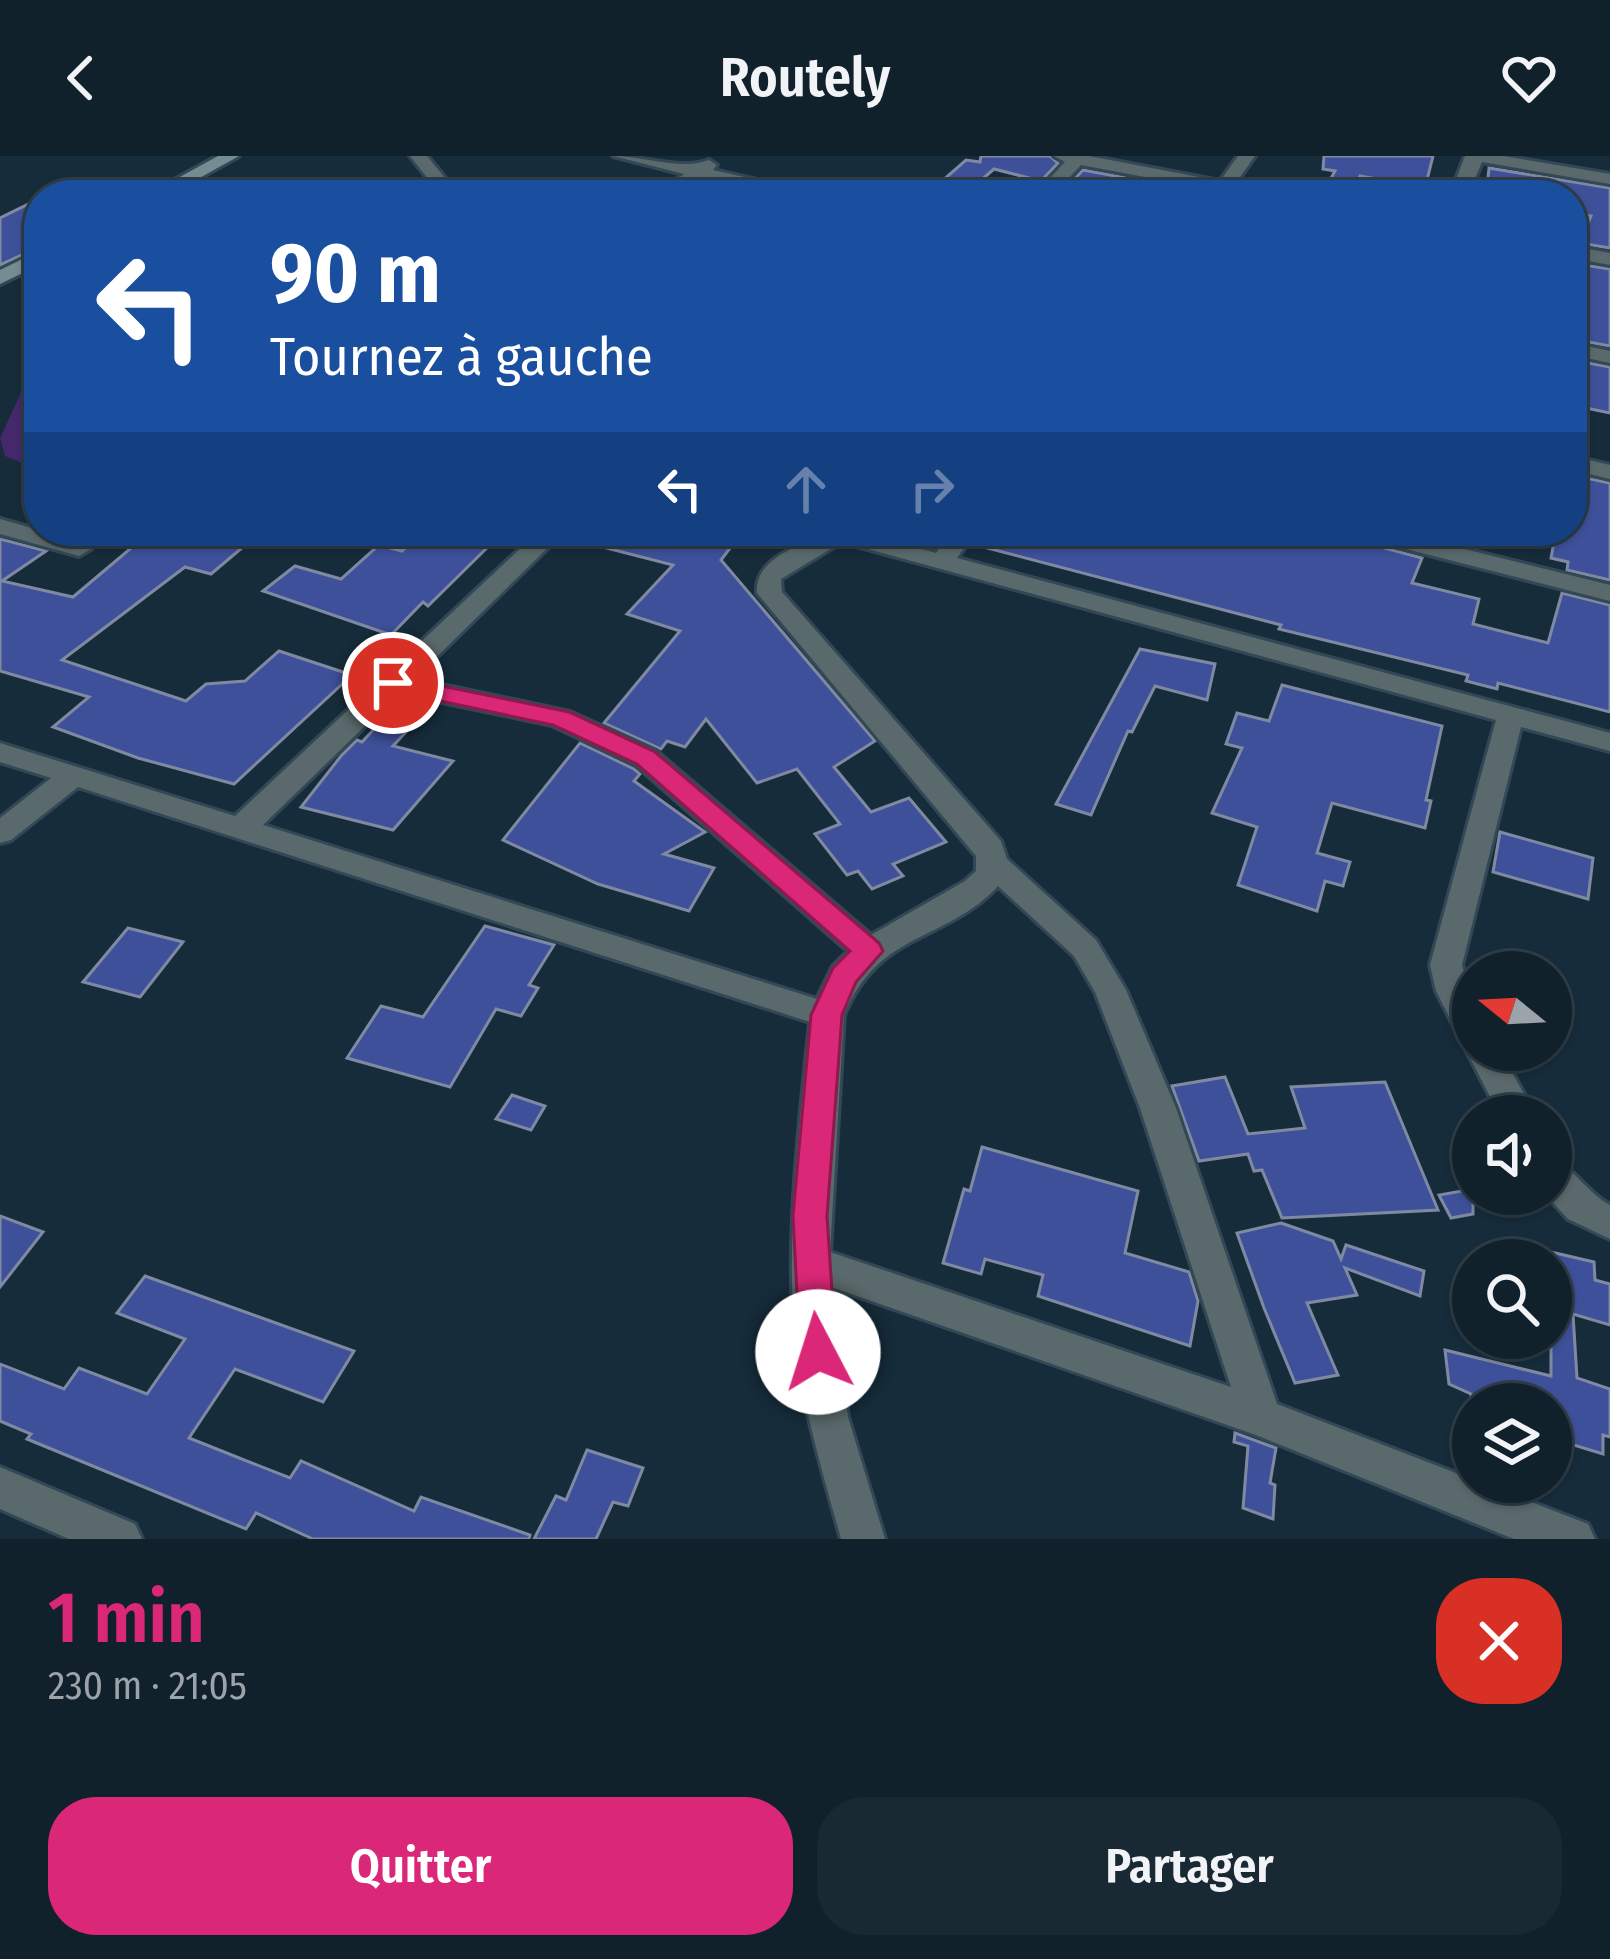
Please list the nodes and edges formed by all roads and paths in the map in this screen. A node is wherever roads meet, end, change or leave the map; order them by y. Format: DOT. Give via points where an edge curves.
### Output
graph roads {
  1 [pos="230,156"];
  2 [pos="418,156"];
  3 [pos="621,156"];
  4 [pos="722,156"];
  5 [pos="1247,156"];
  6 [pos="1475,156"];
  7 [pos="1070,158"];
  8 [pos="699,172"];
  9 [pos="1610,179"];
  10 [pos="184,180"];
  11 [pos="438,180"];
  12 [pos="687,180"];
  13 [pos="739,180"];
  14 [pos="1186,180"];
  15 [pos="1228,180"];
  16 [pos="69,546"];
  17 [pos="537,546"];
  18 [pos="812,546"];
  19 [pos="886,546"];
  20 [pos="953,546"];
  21 [pos="1423,546"];
  22 [pos="79,549"];
  23 [pos="943,560"];
  24 [pos="1610,593"];
  25 [pos="393,683"];
  26 [pos="1511,714"];
  27 [pos="1610,742"];
  28 [pos="0,752"];
  29 [pos="73,776"];
  30 [pos="240,829"];
  31 [pos="0,833"];
  32 [pos="994,865"];
  33 [pos="869,951"];
  34 [pos="1452,992"];
  35 [pos="826,1015"];
  36 [pos="1572,1198"];
  37 [pos="1610,1223"];
  38 [pos="812,1263"];
  39 [pos="1261,1417"];
  40 [pos="0,1488"];
  41 [pos="119,1539"];
  42 [pos="863,1539"];
  43 [pos="1574,1539"];
  1 -- 10 [label="street"];
  2 -- 11 [label="street"];
  3 -- 8 [label="street"];
  4 -- 8 [label="street"];
  5 -- 15 [label="street"];
  6 -- 9 [label="street"];
  7 -- 14 [label="street"];
  8 -- 12 [label="street"];
  8 -- 13 [label="street"];
  16 -- 22 [label="street"];
  17 -- 25 [label="street"];
  18 -- 32 [label="street" via="776,568 770,592 990,849"];
  19 -- 23 [label="street"];
  20 -- 23 [label="street"];
  21 -- 24 [label="street"];
  23 -- 26 [label="street"];
  25 -- 30 [label="street"];
  25 -- 33 [label="street" via="560,718 646,758"];
  26 -- 27 [label="street"];
  26 -- 34 [label="street" via="1446,965"];
  28 -- 29 [label="street"];
  29 -- 30 [label="street"];
  29 -- 31 [label="street"];
  30 -- 35 [label="street"];
  32 -- 33 [label="street" via="976,889"];
  32 -- 39 [label="street" via="1084,948 1110,990"];
  33 -- 35 [label="street" via="844,976"];
  35 -- 38 [label="street"];
  36 -- 37 [label="street"];
  38 -- 39 [label="street"];
  38 -- 42 [label="street" via="828,1417"];
  39 -- 43 [label="street"];
  40 -- 41 [label="street"];
}
